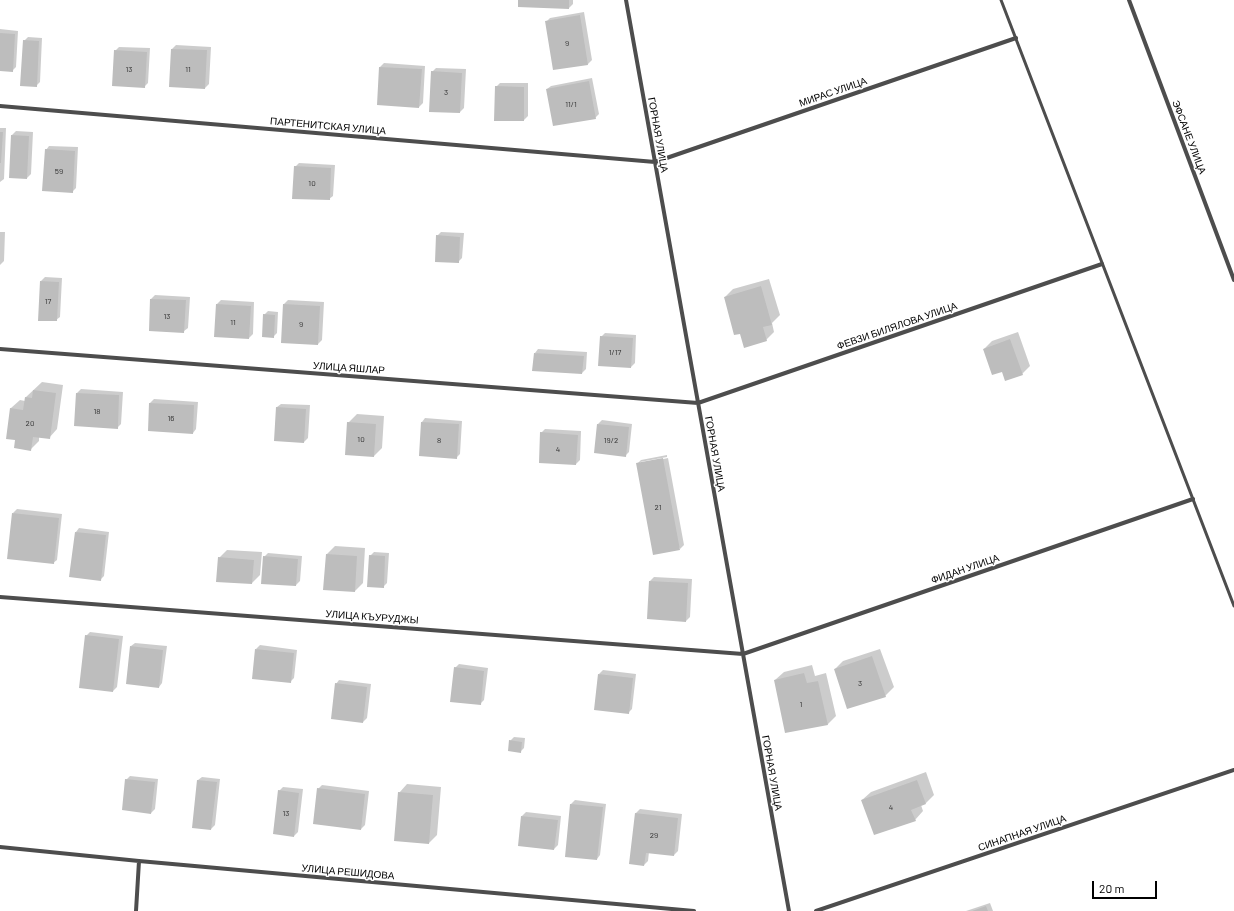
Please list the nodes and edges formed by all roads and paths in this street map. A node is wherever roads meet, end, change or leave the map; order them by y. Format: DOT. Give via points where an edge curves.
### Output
graph roads {
  1 [pos="626,0"];
  2 [pos="1001,0"];
  3 [pos="1128,0"];
  4 [pos="1016,38"];
  5 [pos="0,106"];
  6 [pos="655,162"];
  7 [pos="1102,264"];
  8 [pos="1234,280"];
  9 [pos="0,349"];
  10 [pos="698,403"];
  11 [pos="1193,499"];
  12 [pos="0,597"];
  13 [pos="1234,606"];
  14 [pos="743,654"];
  15 [pos="1234,770"];
  16 [pos="0,847"];
  17 [pos="139,861"];
  18 [pos="136,911"];
  19 [pos="694,911"];
  20 [pos="789,911"];
  21 [pos="816,911"];
  1 -- 6 [label="street, ГОРНАЯ УЛИЦА"];
  2 -- 4 [label="lane"];
  3 -- 8 [label="street, ЭФСАНЕ УЛИЦА"];
  4 -- 6 [label="street, МИРАС УЛИЦА"];
  4 -- 7 [label="lane"];
  5 -- 6 [label="street, ПАРТЕНИТСКАЯ УЛИЦА"];
  6 -- 10 [label="street, ГОРНАЯ УЛИЦА"];
  7 -- 10 [label="street, ФЕВЗИ БИЛЯЛОВА УЛИЦА"];
  7 -- 11 [label="lane"];
  9 -- 10 [label="street, УЛИЦА ЯШЛАР"];
  10 -- 14 [label="street, ГОРНАЯ УЛИЦА"];
  11 -- 13 [label="lane"];
  11 -- 14 [label="street, ФИДАН УЛИЦА"];
  12 -- 14 [label="street, УЛИЦА КЪУРУДЖЫ"];
  14 -- 20 [label="street, ГОРНАЯ УЛИЦА"];
  15 -- 21 [label="street, СИНАПНАЯ УЛИЦА"];
  16 -- 17 [label="street, УЛИЦА РЕШИДОВА"];
  17 -- 18 [label="street"];
  17 -- 19 [label="street, УЛИЦА РЕШИДОВА"];
}
